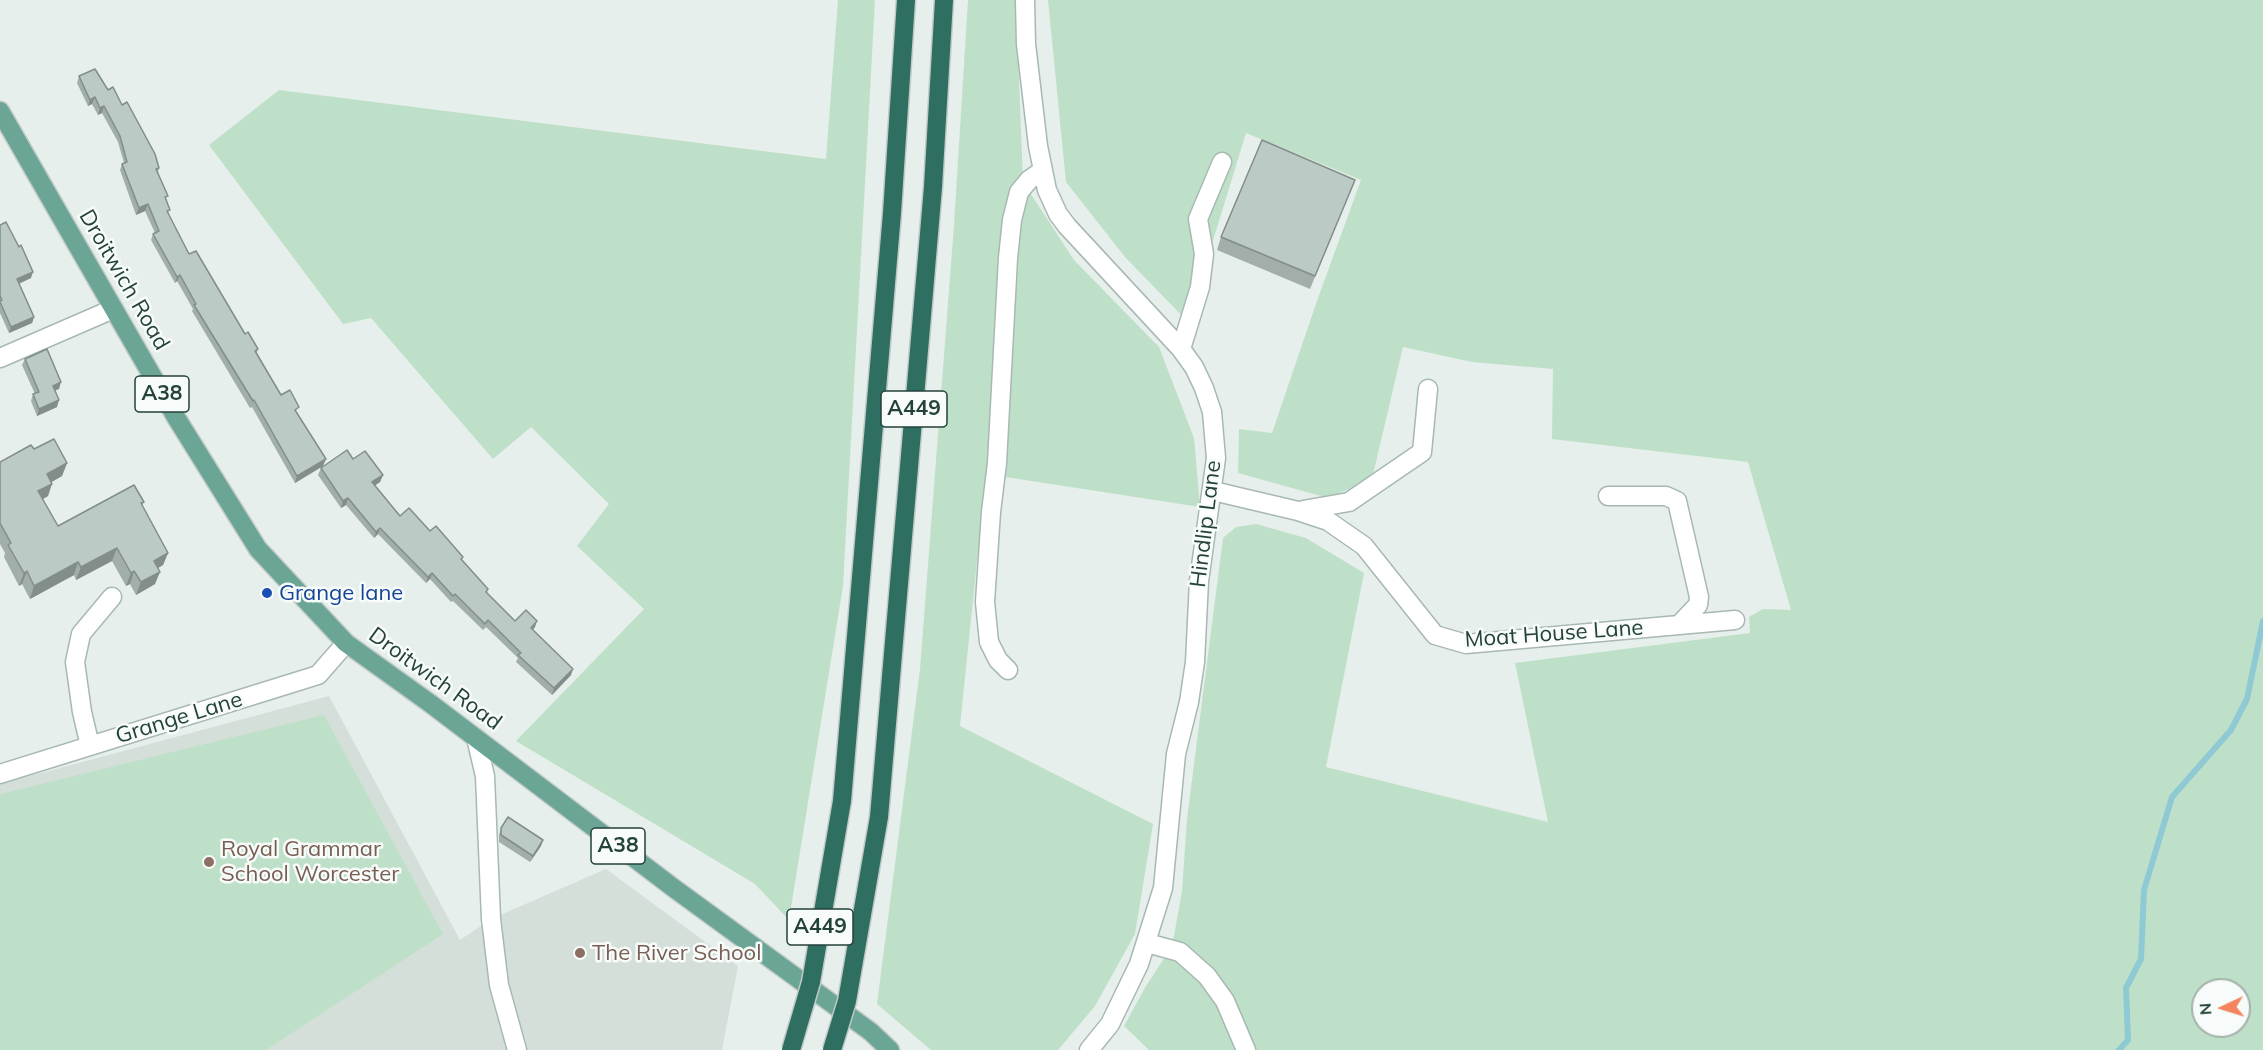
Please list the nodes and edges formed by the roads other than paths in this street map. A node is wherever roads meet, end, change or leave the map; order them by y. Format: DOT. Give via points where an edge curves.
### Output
graph roads {
  1 [pos="906,0"];
  2 [pos="944,0"];
  3 [pos="1025,0"];
  4 [pos="0,111"];
  5 [pos="1221,162"];
  6 [pos="1042,171"];
  7 [pos="113,309"];
  8 [pos="1181,349"];
  9 [pos="0,358"];
  10 [pos="1428,388"];
  11 [pos="1213,491"];
  12 [pos="1608,496"];
  13 [pos="1298,511"];
  14 [pos="112,597"];
  15 [pos="1735,620"];
  16 [pos="1679,625"];
  17 [pos="346,643"];
  18 [pos="1008,669"];
  19 [pos="476,738"];
  20 [pos="90,746"];
  21 [pos="0,774"];
  22 [pos="1147,943"];
  23 [pos="517,1050"];
  24 [pos="791,1050"];
  25 [pos="832,1050"];
  26 [pos="890,1050"];
  27 [pos="1089,1050"];
  28 [pos="1246,1050"];
  1 -- 24 [label="highway, A449, bridge" via="892,213 842,801 811,982"];
  2 -- 25 [label="highway, A449, bridge" via="933,187 879,817 847,1001"];
  3 -- 6 [label="street, Hindlip Lane" via="1026,44"];
  4 -- 7 [label="main road, Droitwich Road / A38"];
  5 -- 8 [label="street" via="1198,219 1204,254 1200,287"];
  6 -- 8 [label="street, Hindlip Lane" via="1047,190 1067,226"];
  6 -- 18 [label="street" via="1019,192 1008,258 985,602 989,642"];
  7 -- 9 [label="street"];
  7 -- 17 [label="main road, Droitwich Road / A38" via="258,549"];
  8 -- 11 [label="street, Hindlip Lane" via="1204,388 1212,412 1216,458"];
  10 -- 13 [label="street" via="1422,452 1349,502"];
  11 -- 13 [label="street, Moat House Lane"];
  11 -- 22 [label="street, Hindlip Lane" via="1198,581 1196,662 1176,754 1162,888"];
  12 -- 16 [label="street" via="1666,496 1677,501 1699,597 1698,605"];
  13 -- 16 [label="street, Moat House Lane" via="1328,521 1364,546 1435,635 1466,644"];
  14 -- 20 [label="street" via="81,634 75,662"];
  15 -- 16 [label="street, Moat House Lane"];
  17 -- 19 [label="main road, Droitwich Road / A38"];
  17 -- 20 [label="street, Grange Lane" via="318,675"];
  19 -- 23 [label="street" via="485,776 492,930 499,985"];
  19 -- 26 [label="main road, Droitwich Road / A38"];
  20 -- 21 [label="street, Grange Lane"];
  22 -- 27 [label="street, Hindlip Lane" via="1110,1024"];
  22 -- 28 [label="street" via="1180,952 1206,976 1225,1001"];
}
